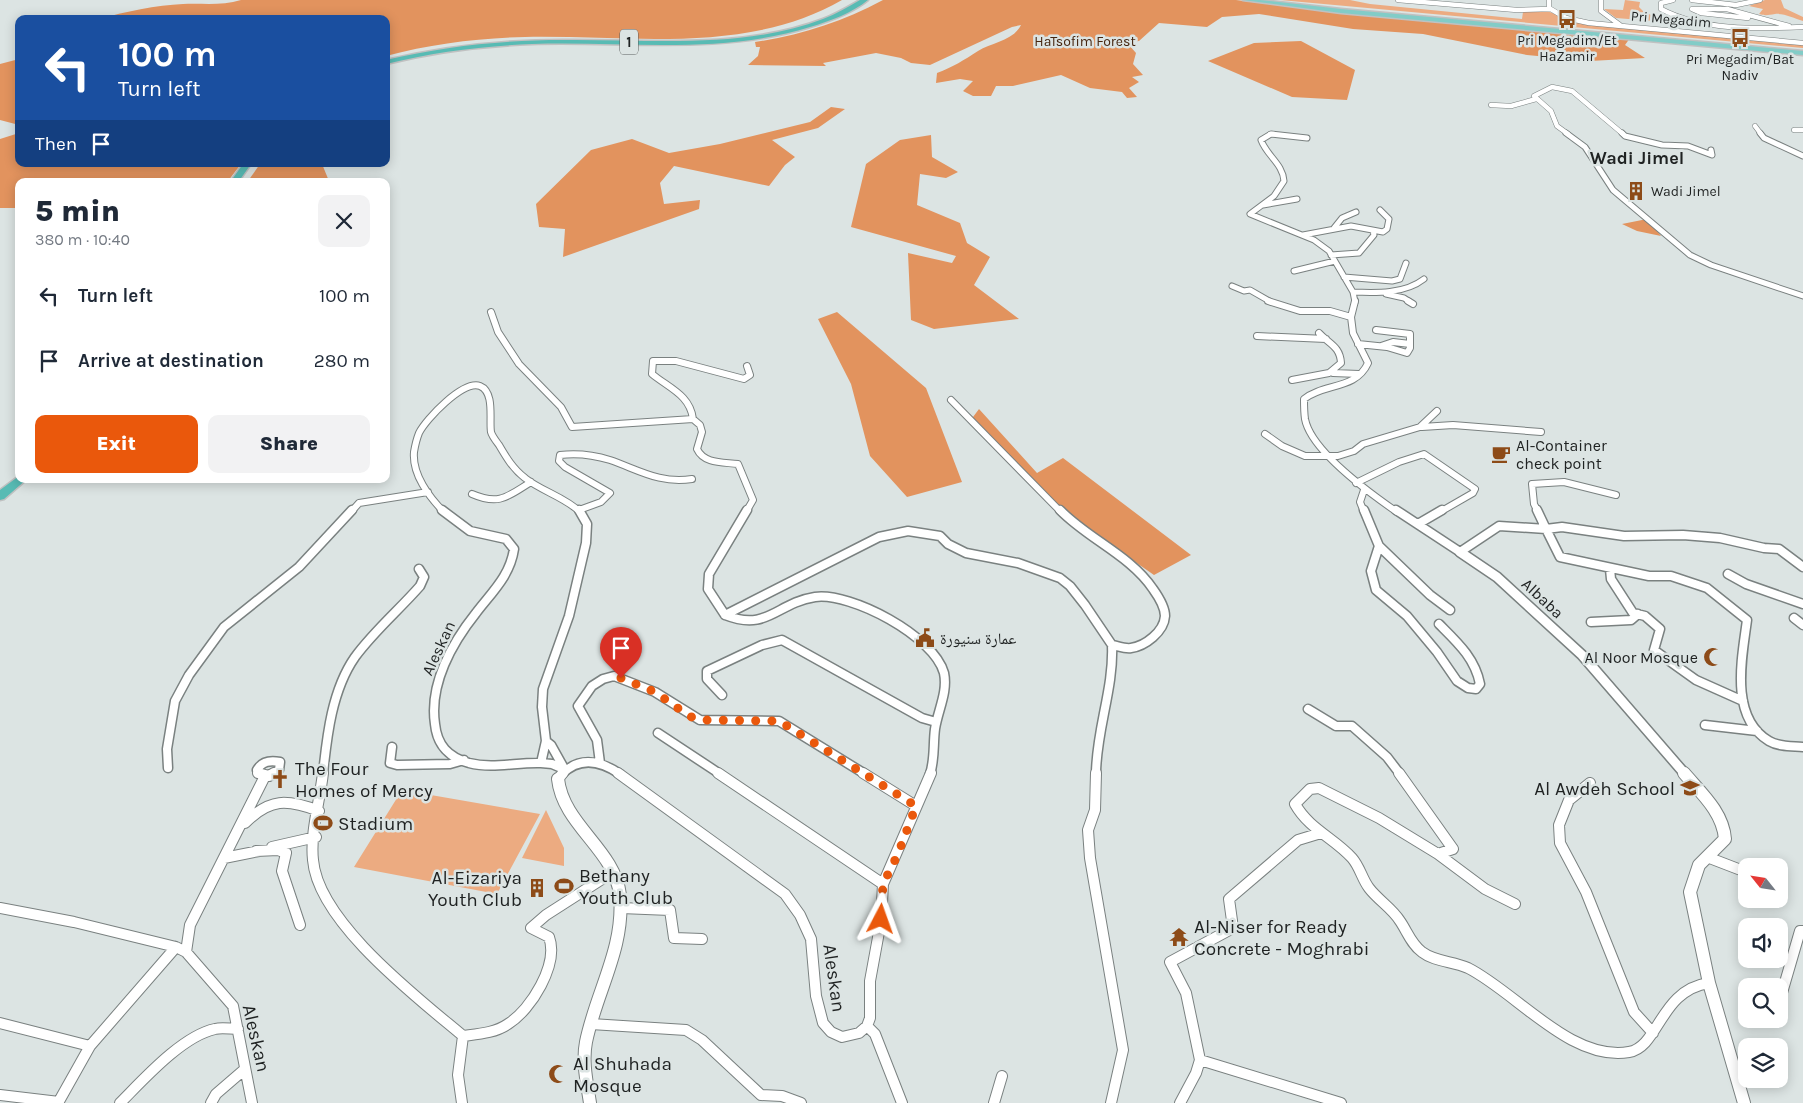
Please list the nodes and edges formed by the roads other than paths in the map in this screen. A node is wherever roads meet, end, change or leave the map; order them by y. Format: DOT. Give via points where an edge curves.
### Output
graph roads {
  1 [pos="872,0"];
  2 [pos="1246,0"];
  3 [pos="1259,0"];
  4 [pos="1398,0"];
  5 [pos="1549,0"];
  6 [pos="1601,0"];
  7 [pos="1673,0"];
  8 [pos="1692,0"];
  9 [pos="863,1"];
  10 [pos="1758,1"];
  11 [pos="1500,2"];
  12 [pos="1504,9"];
  13 [pos="1550,9"];
  14 [pos="1748,18"];
  15 [pos="1621,26"];
  16 [pos="1803,27"];
  17 [pos="1793,28"];
  18 [pos="1803,43"];
  19 [pos="1803,52"];
  20 [pos="390,59"];
  21 [pos="390,59"];
  22 [pos="1536,98"];
  23 [pos="1492,105"];
  24 [pos="1755,126"];
  25 [pos="1794,130"];
  26 [pos="1803,130"];
  27 [pos="1307,138"];
  28 [pos="1711,150"];
  29 [pos="1803,156"];
  30 [pos="245,167"];
  31 [pos="254,167"];
  32 [pos="236,178"];
  33 [pos="246,178"];
  34 [pos="1298,199"];
  35 [pos="1261,205"];
  36 [pos="1380,210"];
  37 [pos="1356,212"];
  38 [pos="1334,228"];
  39 [pos="1373,231"];
  40 [pos="1303,235"];
  41 [pos="1333,258"];
  42 [pos="1406,263"];
  43 [pos="1294,271"];
  44 [pos="1344,277"];
  45 [pos="1424,279"];
  46 [pos="1232,286"];
  47 [pos="1353,292"];
  48 [pos="1374,293"];
  49 [pos="1803,296"];
  50 [pos="1412,304"];
  51 [pos="490,312"];
  52 [pos="1351,318"];
  53 [pos="1376,330"];
  54 [pos="1319,333"];
  55 [pos="1257,336"];
  56 [pos="1326,339"];
  57 [pos="1358,344"];
  58 [pos="747,366"];
  59 [pos="1333,373"];
  60 [pos="1361,374"];
  61 [pos="1292,380"];
  62 [pos="951,400"];
  63 [pos="1438,411"];
  64 [pos="693,419"];
  65 [pos="1420,428"];
  66 [pos="1541,432"];
  67 [pos="1265,434"];
  68 [pos="1330,456"];
  69 [pos="15,473"];
  70 [pos="692,479"];
  71 [pos="530,482"];
  72 [pos="16,483"];
  73 [pos="1356,483"];
  74 [pos="0,486"];
  75 [pos="1364,490"];
  76 [pos="428,492"];
  77 [pos="472,494"];
  78 [pos="1616,495"];
  79 [pos="0,496"];
  80 [pos="579,510"];
  81 [pos="1418,524"];
  82 [pos="1546,529"];
  83 [pos="1379,546"];
  84 [pos="1460,552"];
  85 [pos="1803,567"];
  86 [pos="420,569"];
  87 [pos="1610,569"];
  88 [pos="1728,574"];
  89 [pos="1803,604"];
  90 [pos="1450,610"];
  91 [pos="1638,614"];
  92 [pos="725,615"];
  93 [pos="1794,618"];
  94 [pos="1592,622"];
  95 [pos="1439,624"];
  96 [pos="1803,624"];
  97 [pos="1112,645"];
  98 [pos="722,695"];
  99 [pos="1743,701"];
  100 [pos="1308,709"];
  101 [pos="936,722"];
  102 [pos="1706,725"];
  103 [pos="1757,731"];
  104 [pos="658,733"];
  105 [pos="546,741"];
  106 [pos="392,747"];
  107 [pos="1803,747"];
  108 [pos="464,760"];
  109 [pos="541,763"];
  110 [pos="600,763"];
  111 [pos="168,768"];
  112 [pos="562,774"];
  113 [pos="265,776"];
  114 [pos="1590,783"];
  115 [pos="916,806"];
  116 [pos="319,811"];
  117 [pos="239,829"];
  118 [pos="1321,833"];
  119 [pos="316,837"];
  120 [pos="256,851"];
  121 [pos="1438,854"];
  122 [pos="1707,857"];
  123 [pos="224,858"];
  124 [pos="1738,869"];
  125 [pos="612,872"];
  126 [pos="883,884"];
  127 [pos="1515,904"];
  128 [pos="0,908"];
  129 [pos="621,908"];
  130 [pos="300,925"];
  131 [pos="1803,931"];
  132 [pos="702,939"];
  133 [pos="181,950"];
  134 [pos="1786,978"];
  135 [pos="1709,983"];
  136 [pos="0,1023"];
  137 [pos="591,1024"];
  138 [pos="867,1026"];
  139 [pos="238,1029"];
  140 [pos="1653,1033"];
  141 [pos="463,1036"];
  142 [pos="90,1046"];
  143 [pos="1200,1060"];
  144 [pos="246,1069"];
  145 [pos="1002,1076"];
  146 [pos="0,1095"];
  147 [pos="59,1102"];
  148 [pos="120,1103"];
  149 [pos="211,1103"];
  150 [pos="252,1103"];
  151 [pos="462,1103"];
  152 [pos="590,1103"];
  153 [pos="801,1103"];
  154 [pos="902,1103"];
  155 [pos="994,1103"];
  156 [pos="1112,1103"];
  157 [pos="1180,1103"];
  158 [pos="1340,1103"];
  159 [pos="1744,1103"];
  1 -- 9 [label="highway"];
  2 -- 19 [label="main road"];
  3 -- 19 [label="main road"];
  4 -- 12 [label="street"];
  5 -- 13 [label="street"];
  6 -- 15 [label="street" via="1601,11"];
  7 -- 17 [label="street" via="1661,3 1661,9 1686,19"];
  8 -- 10 [label="street" via="1749,4"];
  9 -- 20 [label="highway, 1" via="819,23 760,37 693,42 478,44"];
  9 -- 21 [label="highway, 1" via="808,24 747,37 689,41 502,40 449,46"];
  11 -- 12 [label="street"];
  12 -- 13 [label="street"];
  13 -- 15 [label="street, Pri Megadim" via="1573,20"];
  14 -- 17 [label="street" via="1700,13 1692,9 1746,14"];
  15 -- 18 [label="street, Pri Megadim"];
  16 -- 17 [label="street"];
  22 -- 23 [label="street" via="1511,106"];
  22 -- 28 [label="street" via="1535,93 1546,89 1564,89 1576,93 1625,136 1662,145 1688,146 1712,155"];
  22 -- 49 [label="street" via="1551,111 1557,126 1584,147 1613,190 1690,255"];
  24 -- 29 [label="street" via="1764,138"];
  25 -- 26 [label="street"];
  27 -- 35 [label="street" via="1272,134 1261,140 1284,173 1284,181 1278,191"];
  30 -- 32 [label="highway"];
  31 -- 33 [label="highway"];
  34 -- 35 [label="street"];
  35 -- 40 [label="street" via="1252,211 1252,216"];
  36 -- 39 [label="street" via="1389,219 1387,228 1384,232"];
  37 -- 38 [label="street" via="1342,218"];
  38 -- 39 [label="street" via="1351,226"];
  38 -- 40 [label="street"];
  39 -- 41 [label="street" via="1374,235 1359,253"];
  40 -- 41 [label="street" via="1323,245"];
  41 -- 43 [label="street"];
  41 -- 44 [label="street"];
  42 -- 44 [label="street" via="1400,279 1392,281"];
  44 -- 47 [label="street"];
  45 -- 48 [label="street" via="1414,287"];
  46 -- 52 [label="street" via="1250,290 1288,308 1330,311"];
  47 -- 48 [label="street"];
  47 -- 52 [label="street" via="1355,303"];
  48 -- 50 [label="street" via="1398,296"];
  51 -- 64 [label="street" via="498,332 519,364 561,407 572,427"];
  52 -- 57 [label="street"];
  53 -- 57 [label="street" via="1410,334 1410,344"];
  54 -- 56 [label="street"];
  55 -- 56 [label="street"];
  56 -- 59 [label="street" via="1335,346 1340,362"];
  57 -- 60 [label="street" via="1368,362"];
  58 -- 64 [label="street" via="750,375 744,379 675,359 653,361 652,374 683,396 693,411"];
  59 -- 60 [label="street"];
  59 -- 61 [label="street"];
  60 -- 68 [label="street" via="1304,399 1301,415 1306,429"];
  62 -- 97 [label="street" via="1068,519 1132,566 1152,587 1162,603 1165,616 1158,632 1145,643 1129,649"];
  63 -- 65 [label="street"];
  64 -- 92 [label="street" via="699,421 702,428 702,440 697,449 699,455 704,459 738,464 753,500 709,574 708,589"];
  65 -- 66 [label="street" via="1476,426"];
  65 -- 68 [label="street"];
  67 -- 68 [label="street" via="1305,456"];
  68 -- 73 [label="street"];
  69 -- 74 [label="highway"];
  70 -- 80 [label="street" via="668,481 598,456 560,455 559,461 565,467 610,493 607,498"];
  71 -- 76 [label="street" via="510,463 494,440 490,427 492,410 485,390 470,385 441,406 419,433 414,452 416,471"];
  71 -- 77 [label="street" via="499,501 485,500"];
  71 -- 80 [label="street"];
  72 -- 79 [label="highway"];
  73 -- 75 [label="street"];
  73 -- 81 [label="street" via="1424,454 1475,489"];
  75 -- 81 [label="street"];
  75 -- 83 [label="street" via="1360,502"];
  76 -- 108 [label="street, Aleskan" via="444,512 470,531 506,539 514,548 510,568 463,630 438,679 432,718 439,743 444,750"];
  76 -- 111 [label="street" via="359,504 299,567 224,627 189,675 175,701 167,749"];
  78 -- 82 [label="street" via="1579,484 1545,481 1532,484 1534,504"];
  80 -- 105 [label="street" via="587,524 588,534 569,616 543,689"];
  81 -- 84 [label="street"];
  82 -- 84 [label="street" via="1499,526"];
  82 -- 85 [label="street" via="1562,527 1624,536 1720,538 1779,549"];
  82 -- 87 [label="street" via="1560,557"];
  83 -- 90 [label="street"];
  83 -- 95 [label="street" via="1372,558 1374,585 1402,610 1441,656 1456,680 1462,686 1476,689 1480,684 1479,674 1470,655"];
  84 -- 122 [label="street, Albaba" via="1497,577 1582,655 1711,805 1724,825 1725,839"];
  86 -- 116 [label="street" via="424,577 420,586 360,651 339,689 322,774"];
  87 -- 91 [label="street" via="1610,579 1622,599"];
  87 -- 99 [label="street" via="1649,576 1671,576 1708,588 1746,620 1740,692"];
  88 -- 89 [label="street" via="1743,584 1786,595"];
  91 -- 94 [label="street" via="1631,620"];
  91 -- 99 [label="street" via="1660,629 1654,650 1678,669 1721,694"];
  92 -- 97 [label="street" via="879,537 908,531 940,536 966,553 1018,563 1060,578 1085,605"];
  92 -- 101 [label="street, Aleskan" via="742,623 757,622 815,597 835,596 856,601 887,617 939,660 946,688"];
  93 -- 96 [label="street"];
  97 -- 156 [label="street" via="1113,663 1096,748 1095,810 1088,830 1123,1050"];
  98 -- 101 [label="street" via="707,679 708,671 765,642 782,640 922,718"];
  99 -- 103 [label="street" via="1746,715"];
  100 -- 121 [label="street" via="1336,726 1352,726 1387,757 1453,849"];
  101 -- 115 [label="street, Aleskan" via="936,749 931,772"];
  102 -- 103 [label="street"];
  103 -- 107 [label="street" via="1770,742"];
  104 -- 126 [label="street"];
  105 -- 109 [label="street"];
  105 -- 112 [label="street" via="551,745"];
  106 -- 108 [label="street" via="390,763 450,764"];
  108 -- 109 [label="street, Aleskan" via="500,766"];
  109 -- 112 [label="street, Aleskan" via="550,763"];
  110 -- 112 [label="street" via="578,763"];
  110 -- 115 [label="street" via="600,750 593,728 578,706 580,699 599,681 614,676 655,692 700,720 779,721"];
  110 -- 138 [label="street, Aleskan" via="785,894 801,914 812,941 816,1005 822,1023 829,1032 842,1038 857,1035"];
  112 -- 125 [label="street" via="558,786 566,804"];
  113 -- 117 [label="street"];
  114 -- 140 [label="street" via="1569,800 1559,825 1560,843 1586,892 1634,1012"];
  115 -- 126 [label="street, Aleskan"];
  116 -- 117 [label="street" via="283,801 260,808"];
  116 -- 119 [label="street"];
  117 -- 123 [label="street"];
  118 -- 121 [label="street" via="1295,804 1314,788 1379,818"];
  118 -- 140 [label="street" via="1353,859 1364,882 1397,916 1413,944 1424,953 1467,967 1535,1016 1592,1048 1613,1054 1633,1052"];
  118 -- 143 [label="street" via="1298,840 1229,899 1233,928 1170,962 1186,993"];
  119 -- 120 [label="street"];
  119 -- 141 [label="street" via="312,852 314,870 341,919 365,947"];
  120 -- 123 [label="street"];
  120 -- 130 [label="street" via="286,853 282,871"];
  121 -- 127 [label="street" via="1485,889"];
  122 -- 124 [label="street"];
  122 -- 135 [label="street, Albaba" via="1699,864 1690,892"];
  123 -- 133 [label="street"];
  125 -- 129 [label="street" via="620,892"];
  125 -- 141 [label="street" via="531,928 549,937 553,946 551,964 532,997 510,1024 486,1033"];
  126 -- 138 [label="street, Aleskan"];
  128 -- 133 [label="street" via="74,922"];
  129 -- 132 [label="street" via="670,910 674,938"];
  129 -- 137 [label="street" via="619,933"];
  131 -- 134 [label="street" via="1800,931"];
  133 -- 139 [label="street, Aleskan" via="233,1006"];
  133 -- 142 [label="street"];
  135 -- 140 [label="street" via="1688,988 1674,999"];
  135 -- 159 [label="street, Albaba"];
  136 -- 142 [label="street"];
  137 -- 152 [label="street" via="585,1044"];
  137 -- 153 [label="street" via="686,1030 702,1040 761,1095 782,1096"];
  138 -- 154 [label="street" via="875,1034"];
  139 -- 144 [label="street, Aleskan"];
  139 -- 148 [label="street" via="212,1029 188,1044"];
  141 -- 151 [label="street" via="458,1075"];
  142 -- 147 [label="street"];
  143 -- 157 [label="street"];
  143 -- 158 [label="street"];
  144 -- 149 [label="street" via="216,1094"];
  144 -- 150 [label="street, Aleskan"];
  145 -- 155 [label="street"];
  146 -- 147 [label="street"];
}
